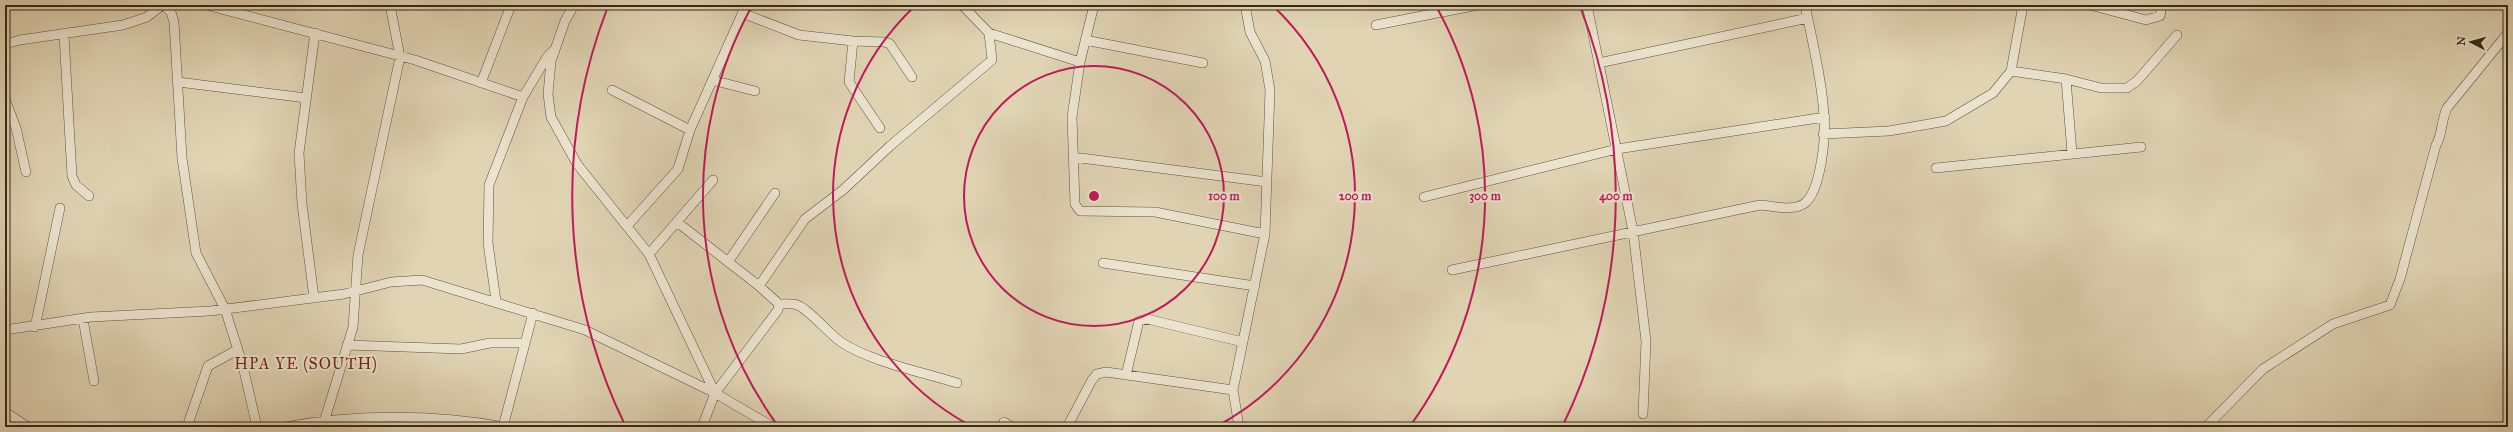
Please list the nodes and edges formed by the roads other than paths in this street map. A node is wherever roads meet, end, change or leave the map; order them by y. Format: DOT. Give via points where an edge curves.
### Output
graph roads {
  1 [pos="162,5"];
  2 [pos="206,5"];
  3 [pos="390,5"];
  4 [pos="511,5"];
  5 [pos="962,5"];
  6 [pos="1094,5"];
  7 [pos="1245,5"];
  8 [pos="1478,5"];
  9 [pos="1588,5"];
  10 [pos="1805,5"];
  11 [pos="2023,5"];
  12 [pos="2090,5"];
  13 [pos="2162,5"];
  14 [pos="570,6"];
  15 [pos="744,9"];
  16 [pos="1808,18"];
  17 [pos="1376,25"];
  18 [pos="315,33"];
  19 [pos="989,33"];
  20 [pos="2508,33"];
  21 [pos="64,35"];
  22 [pos="2177,35"];
  23 [pos="1085,40"];
  24 [pos="853,41"];
  25 [pos="5,44"];
  26 [pos="556,48"];
  27 [pos="400,57"];
  28 [pos="1080,62"];
  29 [pos="1204,63"];
  30 [pos="1599,63"];
  31 [pos="2011,71"];
  32 [pos="912,77"];
  33 [pos="2066,79"];
  34 [pos="712,80"];
  35 [pos="178,82"];
  36 [pos="481,83"];
  37 [pos="612,90"];
  38 [pos="755,91"];
  39 [pos="523,97"];
  40 [pos="306,98"];
  41 [pos="5,99"];
  42 [pos="1825,117"];
  43 [pos="880,128"];
  44 [pos="690,130"];
  45 [pos="1823,134"];
  46 [pos="2142,147"];
  47 [pos="1617,149"];
  48 [pos="2072,153"];
  49 [pos="1073,157"];
  50 [pos="1936,168"];
  51 [pos="26,172"];
  52 [pos="713,180"];
  53 [pos="1267,182"];
  54 [pos="775,193"];
  55 [pos="89,196"];
  56 [pos="1424,198"];
  57 [pos="60,208"];
  58 [pos="677,222"];
  59 [pos="627,226"];
  60 [pos="1633,231"];
  61 [pos="1265,234"];
  62 [pos="649,254"];
  63 [pos="728,262"];
  64 [pos="1103,263"];
  65 [pos="1452,270"];
  66 [pos="759,286"];
  67 [pos="1255,286"];
  68 [pos="355,291"];
  69 [pos="314,298"];
  70 [pos="496,301"];
  71 [pos="779,304"];
  72 [pos="225,309"];
  73 [pos="533,314"];
  74 [pos="83,318"];
  75 [pos="35,327"];
  76 [pos="5,330"];
  77 [pos="1243,342"];
  78 [pos="524,343"];
  79 [pos="347,345"];
  80 [pos="238,350"];
  81 [pos="1126,375"];
  82 [pos="94,381"];
  83 [pos="957,383"];
  84 [pos="1233,390"];
  85 [pos="715,393"];
  86 [pos="5,412"];
  87 [pos="1643,414"];
  88 [pos="325,423"];
  89 [pos="28,427"];
  90 [pos="187,427"];
  91 [pos="254,427"];
  92 [pos="285,427"];
  93 [pos="504,427"];
  94 [pos="702,427"];
  95 [pos="773,427"];
  96 [pos="1067,427"];
  97 [pos="1239,427"];
  98 [pos="2206,427"];
  1 -- 21 [label="street" via="148,17 123,25"];
  1 -- 35 [label="street" via="171,12 174,22"];
  2 -- 18 [label="street"];
  3 -- 27 [label="street"];
  4 -- 36 [label="street"];
  5 -- 19 [label="street"];
  6 -- 23 [label="street"];
  7 -- 53 [label="street" via="1250,32 1265,61 1270,90"];
  8 -- 17 [label="street"];
  9 -- 30 [label="street"];
  10 -- 16 [label="street"];
  11 -- 31 [label="street"];
  12 -- 13 [label="street" via="2146,20 2160,16"];
  14 -- 26 [label="street"];
  15 -- 24 [label="street" via="798,35"];
  15 -- 34 [label="street"];
  16 -- 30 [label="street"];
  16 -- 42 [label="street"];
  18 -- 27 [label="street"];
  18 -- 40 [label="street"];
  19 -- 28 [label="street"];
  19 -- 66 [label="street" via="992,60 890,146 843,190 805,219"];
  20 -- 98 [label="street" via="2441,120 2439,140 2400,279 2390,305 2333,324 2263,369"];
  21 -- 25 [label="street"];
  21 -- 55 [label="street" via="72,176 76,185"];
  22 -- 33 [label="street" via="2137,81 2127,88 2101,88"];
  23 -- 28 [label="street"];
  23 -- 29 [label="street"];
  24 -- 32 [label="street" via="890,44"];
  24 -- 43 [label="street" via="849,82"];
  26 -- 39 [label="street" via="547,57"];
  26 -- 59 [label="street" via="551,61 548,94 551,116 577,164"];
  27 -- 36 [label="street"];
  27 -- 68 [label="street" via="358,255"];
  28 -- 49 [label="street" via="1072,116"];
  30 -- 47 [label="street"];
  31 -- 33 [label="street"];
  31 -- 45 [label="street" via="1993,93 1946,121 1889,131"];
  33 -- 48 [label="street"];
  34 -- 38 [label="street"];
  34 -- 44 [label="street"];
  35 -- 40 [label="street"];
  35 -- 72 [label="street" via="182,158 196,253"];
  36 -- 39 [label="street"];
  37 -- 44 [label="street"];
  39 -- 70 [label="street" via="489,185 488,244"];
  40 -- 69 [label="street" via="299,153 302,204"];
  41 -- 51 [label="street" via="16,128"];
  42 -- 45 [label="street"];
  42 -- 47 [label="street"];
  44 -- 59 [label="street" via="678,169"];
  45 -- 60 [label="street" via="1821,160 1813,194 1804,204 1790,208 1760,205"];
  46 -- 48 [label="street"];
  47 -- 56 [label="street"];
  47 -- 60 [label="street"];
  48 -- 50 [label="street"];
  49 -- 53 [label="street"];
  49 -- 61 [label="street" via="1073,196 1080,211 1155,212"];
  52 -- 58 [label="street"];
  53 -- 61 [label="street"];
  54 -- 63 [label="street"];
  57 -- 75 [label="street"];
  58 -- 62 [label="street"];
  58 -- 63 [label="street"];
  59 -- 62 [label="street"];
  60 -- 65 [label="street"];
  60 -- 87 [label="street" via="1646,341"];
  61 -- 67 [label="street"];
  62 -- 85 [label="street"];
  63 -- 66 [label="street"];
  64 -- 67 [label="street"];
  66 -- 71 [label="street"];
  67 -- 77 [label="street"];
  68 -- 69 [label="street"];
  68 -- 70 [label="street" via="391,282 422,280"];
  68 -- 79 [label="street" via="353,327"];
  69 -- 72 [label="street"];
  70 -- 73 [label="street"];
  71 -- 83 [label="street" via="796,304 803,308 842,342 862,353"];
  71 -- 85 [label="street" via="778,310"];
  72 -- 74 [label="street"];
  72 -- 80 [label="street"];
  73 -- 78 [label="street"];
  73 -- 85 [label="street" via="585,330"];
  74 -- 75 [label="street"];
  74 -- 82 [label="street"];
  75 -- 76 [label="street"];
  77 -- 81 [label="street" via="1147,319 1139,321"];
  77 -- 84 [label="street"];
  78 -- 79 [label="street" via="490,343 461,349"];
  78 -- 93 [label="street"];
  79 -- 88 [label="street"];
  80 -- 90 [label="street" via="208,366"];
  80 -- 91 [label="street" via="256,423"];
  81 -- 84 [label="street"];
  81 -- 96 [label="street" via="1106,372 1097,374"];
  84 -- 97 [label="street"];
  85 -- 94 [label="street"];
  85 -- 95 [label="street"];
  86 -- 89 [label="street"];
  88 -- 92 [label="street"];
  88 -- 93 [label="street" via="443,418"];
}
